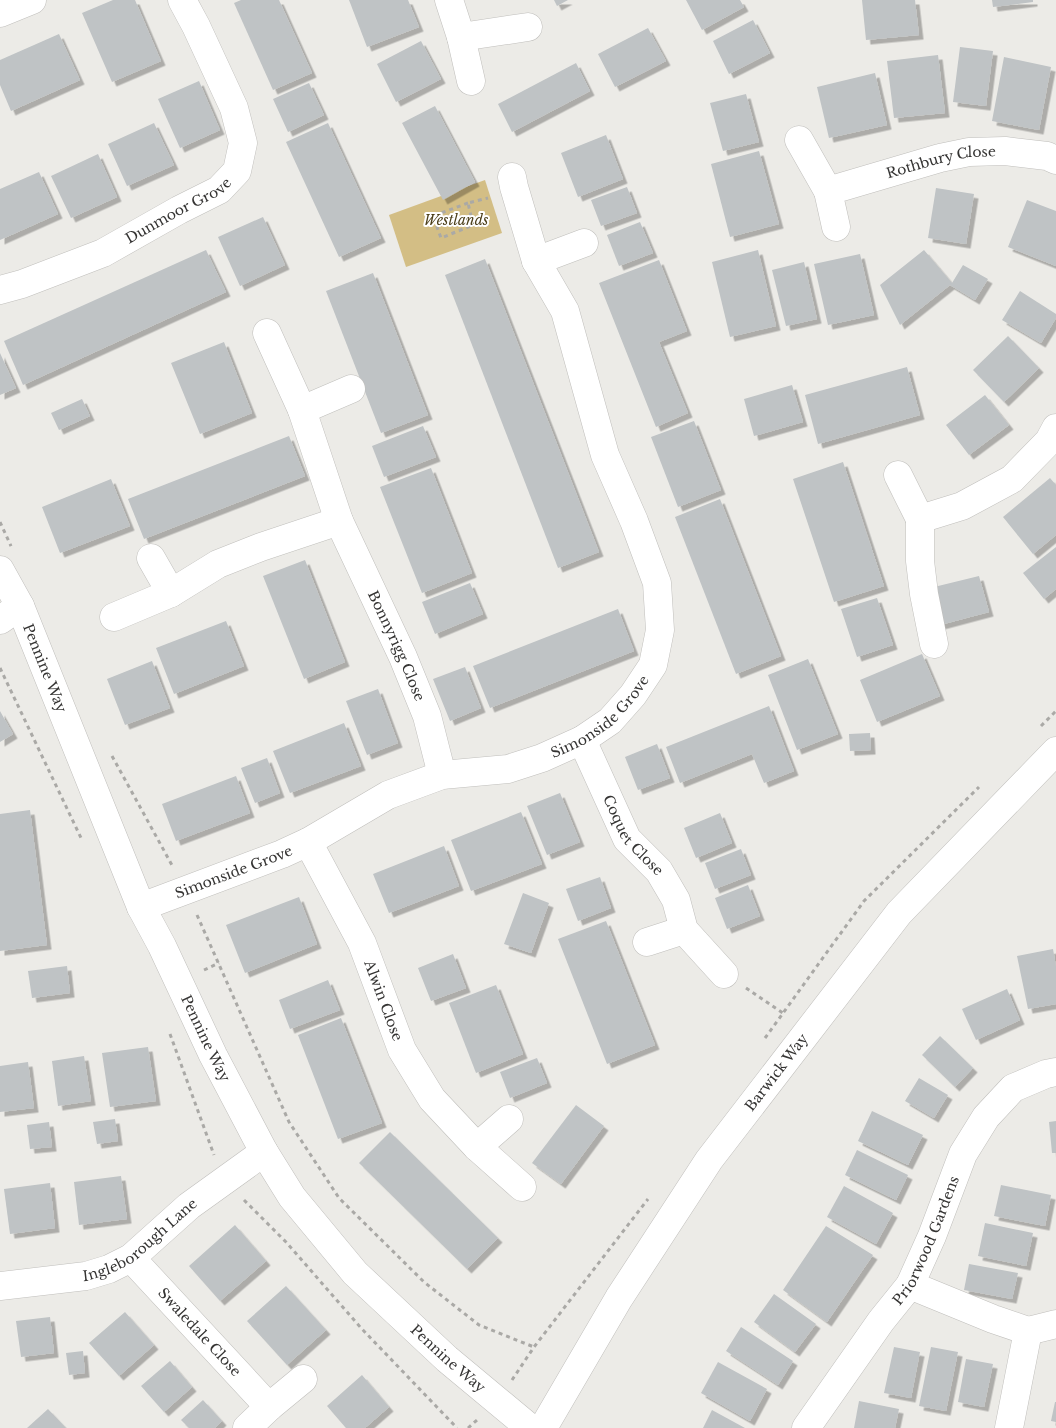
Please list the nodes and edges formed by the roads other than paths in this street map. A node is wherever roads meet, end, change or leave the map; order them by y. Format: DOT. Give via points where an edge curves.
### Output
graph roads {
  1 [pos="32,0"];
  2 [pos="182,0"];
  3 [pos="449,0"];
  4 [pos="0,13"];
  5 [pos="528,27"];
  6 [pos="461,38"];
  7 [pos="471,81"];
  8 [pos="799,140"];
  9 [pos="1056,160"];
  10 [pos="513,182"];
  11 [pos="828,191"];
  12 [pos="836,227"];
  13 [pos="584,243"];
  14 [pos="536,261"];
  15 [pos="0,290"];
  16 [pos="267,333"];
  17 [pos="351,389"];
  18 [pos="302,410"];
  19 [pos="1056,428"];
  20 [pos="898,475"];
  21 [pos="920,519"];
  22 [pos="339,521"];
  23 [pos="151,558"];
  24 [pos="6,559"];
  25 [pos="171,593"];
  26 [pos="10,613"];
  27 [pos="114,617"];
  28 [pos="934,644"];
  29 [pos="582,740"];
  30 [pos="1056,752"];
  31 [pos="442,775"];
  32 [pos="308,842"];
  33 [pos="141,907"];
  34 [pos="684,930"];
  35 [pos="647,942"];
  36 [pos="724,974"];
  37 [pos="1056,1072"];
  38 [pos="509,1118"];
  39 [pos="477,1147"];
  40 [pos="264,1152"];
  41 [pos="522,1187"];
  42 [pos="131,1258"];
  43 [pos="910,1285"];
  44 [pos="0,1286"];
  45 [pos="1056,1324"];
  46 [pos="1028,1331"];
  47 [pos="303,1379"];
  48 [pos="270,1407"];
  49 [pos="246,1428"];
  50 [pos="530,1428"];
  51 [pos="543,1428"];
  52 [pos="806,1428"];
  53 [pos="1009,1428"];
  1 -- 4 [label="street"];
  2 -- 15 [label="street, Dunmoor Grove" via="234,108 243,143 237,171 219,190 103,253"];
  3 -- 6 [label="street"];
  5 -- 6 [label="street"];
  6 -- 7 [label="street"];
  8 -- 11 [label="street"];
  9 -- 11 [label="street, Rothbury Close" via="1047,156 1005,152 969,152"];
  10 -- 14 [label="street, Simonside Grove"];
  11 -- 12 [label="street"];
  13 -- 14 [label="street"];
  14 -- 29 [label="street, Simonside Grove" via="565,311 605,455 657,584 660,630 653,665 610,721"];
  16 -- 18 [label="street, Bonnyrigg Close"];
  17 -- 18 [label="street"];
  18 -- 22 [label="street, Bonnyrigg Close"];
  19 -- 21 [label="street" via="1049,441 1012,479 962,506"];
  20 -- 21 [label="street"];
  21 -- 28 [label="street" via="920,561"];
  22 -- 25 [label="street" via="218,564"];
  22 -- 31 [label="street, Bonnyrigg Close" via="410,674 427,716"];
  23 -- 25 [label="street"];
  24 -- 26 [label="street, Pennine Way"];
  25 -- 27 [label="street"];
  26 -- 33 [label="street, Pennine Way"];
  29 -- 31 [label="street, Simonside Grove" via="542,758 508,768"];
  29 -- 34 [label="street, Coquet Close" via="628,839 659,871 676,900"];
  30 -- 51 [label="street, Barwick Way" via="899,913 709,1160 619,1298"];
  31 -- 32 [label="street, Simonside Grove" via="388,795"];
  32 -- 33 [label="street, Simonside Grove"];
  32 -- 39 [label="street, Alwin Close" via="362,943 402,1050 432,1099"];
  33 -- 40 [label="street, Pennine Way"];
  34 -- 35 [label="street"];
  34 -- 36 [label="street, Coquet Close"];
  37 -- 43 [label="street, Priorwood Gardens" via="1013,1088 986,1117 962,1154"];
  38 -- 39 [label="street"];
  39 -- 41 [label="street, Alwin Close"];
  40 -- 42 [label="street, Ingleborough Lane" via="189,1206"];
  40 -- 50 [label="street, Pennine Way" via="292,1197 355,1273 447,1359"];
  42 -- 44 [label="street, Ingleborough Lane" via="86,1276"];
  42 -- 48 [label="street, Swaledale Close"];
  43 -- 46 [label="street"];
  43 -- 52 [label="street, Priorwood Gardens"];
  45 -- 46 [label="street"];
  46 -- 53 [label="street"];
  47 -- 48 [label="street"];
  48 -- 49 [label="street"];
}
